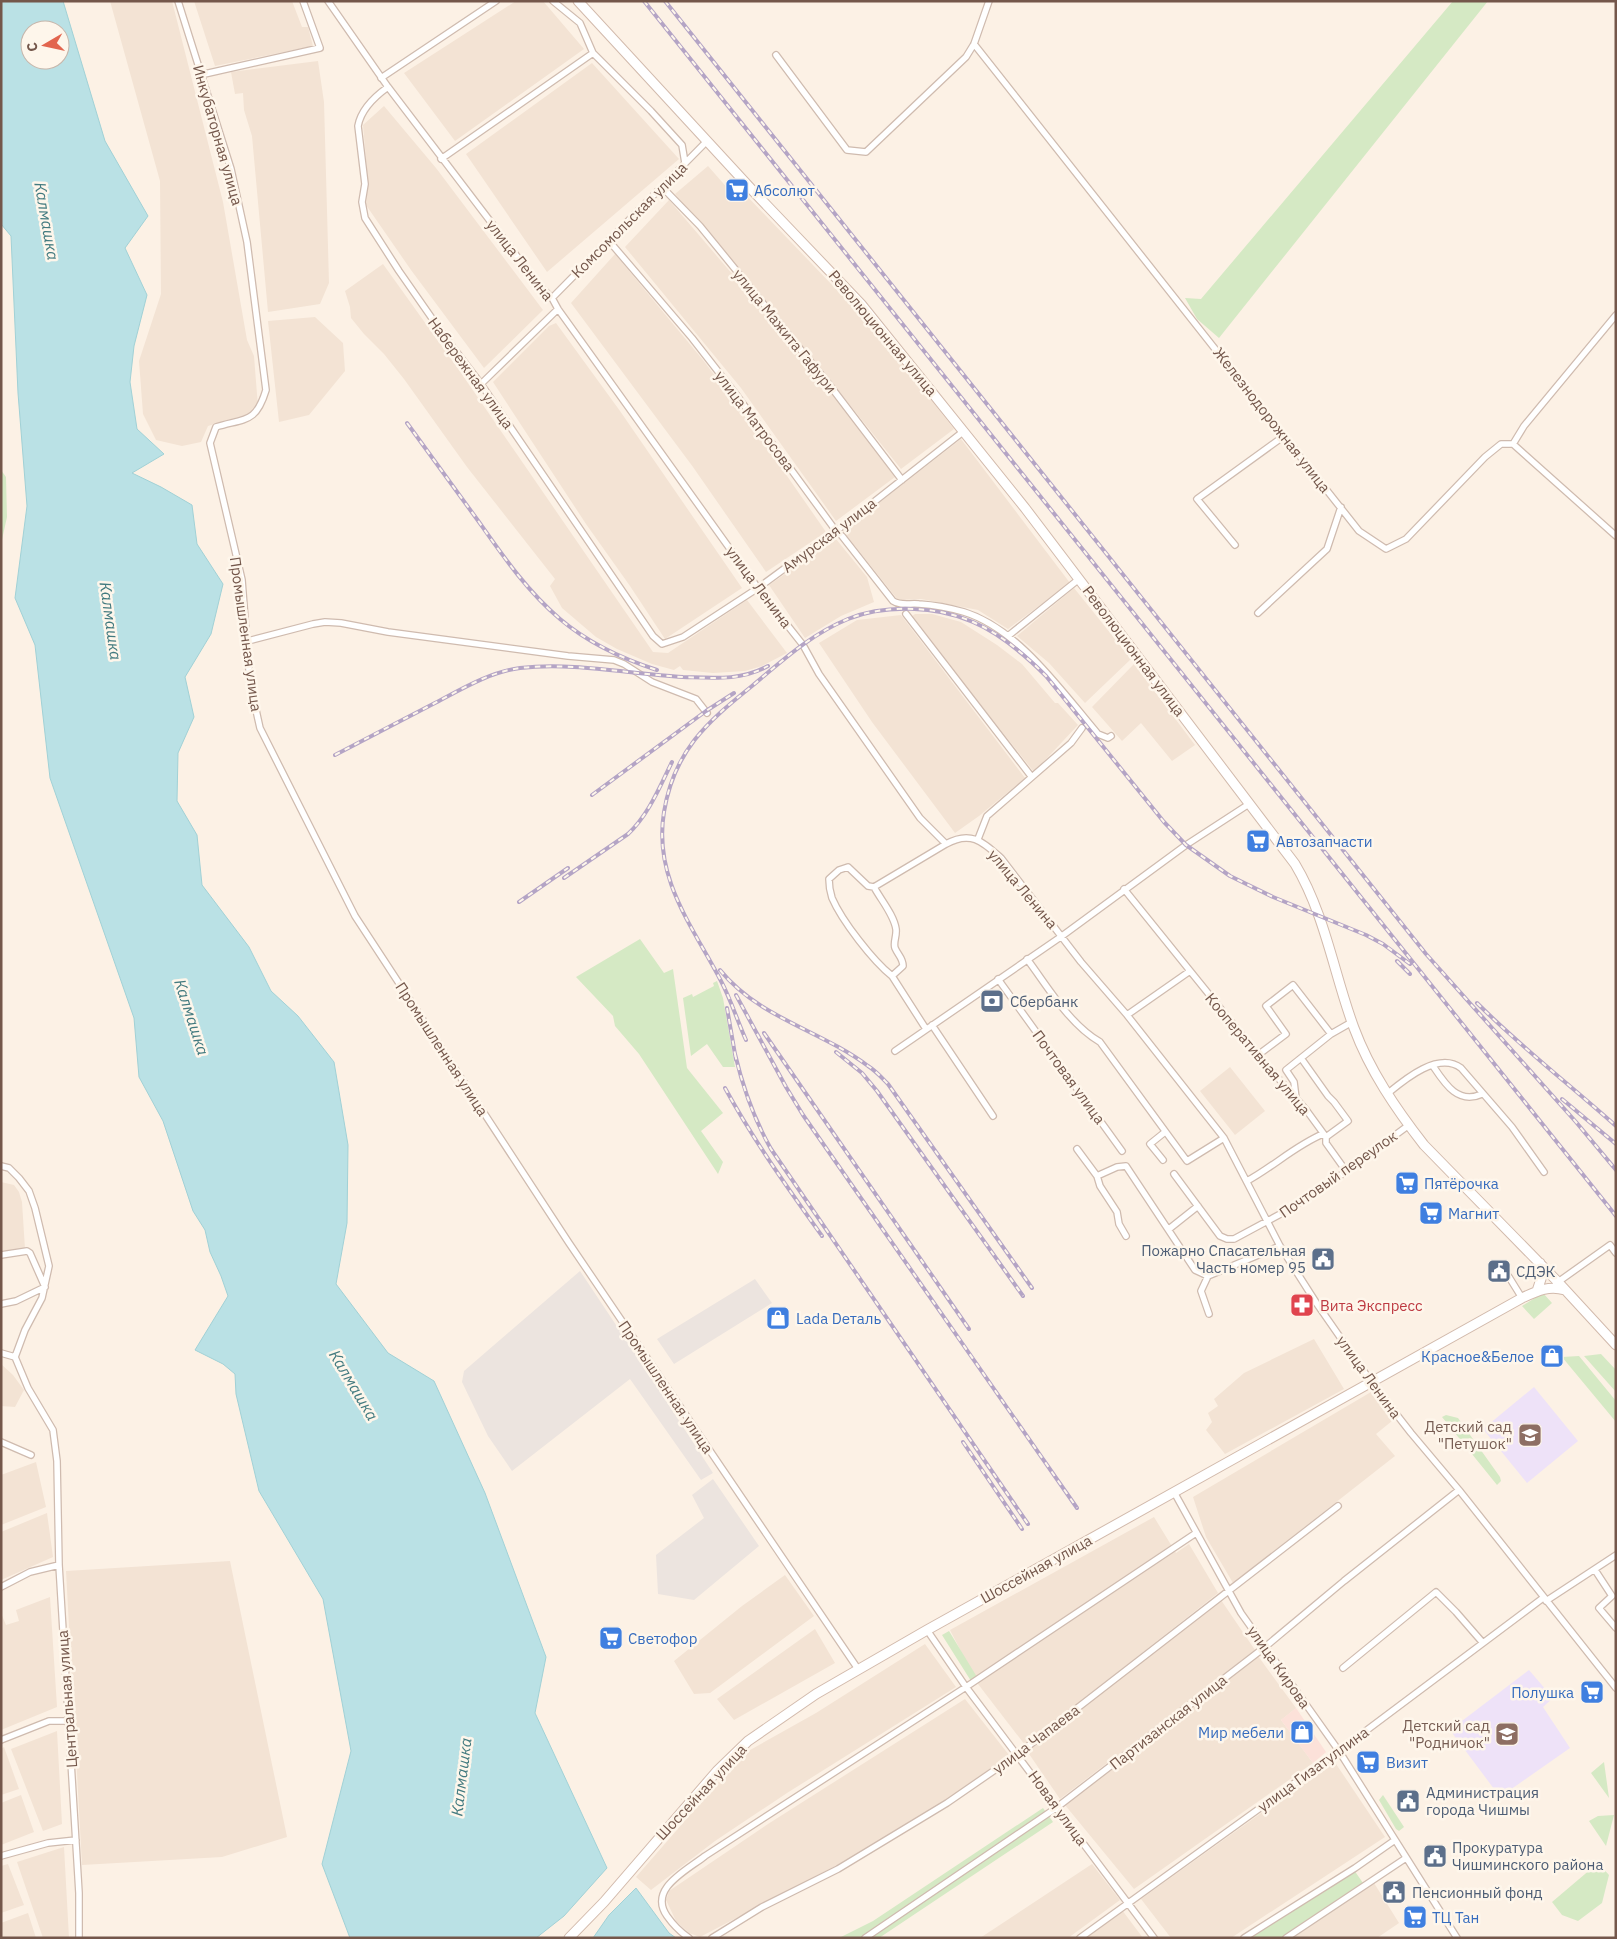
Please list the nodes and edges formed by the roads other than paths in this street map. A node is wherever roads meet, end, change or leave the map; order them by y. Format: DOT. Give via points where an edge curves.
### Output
graph roads {
  1 [pos="178,1"];
  2 [pos="303,1"];
  3 [pos="328,1"];
  4 [pos="496,1"];
  5 [pos="553,1"];
  6 [pos="578,1"];
  7 [pos="989,1"];
  8 [pos="974,44"];
  9 [pos="593,53"];
  10 [pos="776,55"];
  11 [pos="200,75"];
  12 [pos="381,78"];
  13 [pos="388,87"];
  14 [pos="707,141"];
  15 [pos="441,159"];
  16 [pos="685,163"];
  17 [pos="662,187"];
  18 [pos="609,241"];
  19 [pos="552,298"];
  20 [pos="558,309"];
  21 [pos="1616,315"];
  22 [pos="481,384"];
  23 [pos="266,390"];
  24 [pos="964,430"];
  25 [pos="1284,436"];
  26 [pos="1512,444"];
  27 [pos="902,480"];
  28 [pos="1341,508"];
  29 [pos="836,531"];
  30 [pos="1616,536"];
  31 [pos="1235,545"];
  32 [pos="1079,579"];
  33 [pos="758,588"];
  34 [pos="1258,613"];
  35 [pos="906,614"];
  36 [pos="1008,636"];
  37 [pos="248,641"];
  38 [pos="662,644"];
  39 [pos="707,712"];
  40 [pos="1082,728"];
  41 [pos="1110,736"];
  42 [pos="1032,776"];
  43 [pos="1249,804"];
  44 [pos="978,839"];
  45 [pos="946,844"];
  46 [pos="874,887"];
  47 [pos="1124,889"];
  48 [pos="1062,936"];
  49 [pos="1027,959"];
  50 [pos="1190,971"];
  51 [pos="892,976"];
  52 [pos="998,979"];
  53 [pos="1127,1016"];
  54 [pos="1352,1022"];
  55 [pos="932,1025"];
  56 [pos="926,1029"];
  57 [pos="1331,1034"];
  58 [pos="895,1051"];
  59 [pos="1258,1055"];
  60 [pos="1302,1058"];
  61 [pos="1433,1066"];
  62 [pos="1386,1094"];
  63 [pos="1482,1094"];
  64 [pos="1296,1098"];
  65 [pos="993,1116"];
  66 [pos="1409,1126"];
  67 [pos="1165,1132"];
  68 [pos="1324,1135"];
  69 [pos="1224,1138"];
  70 [pos="1076,1149"];
  71 [pos="1122,1151"];
  72 [pos="1163,1160"];
  73 [pos="1,1166"];
  74 [pos="1346,1170"];
  75 [pos="1544,1172"];
  76 [pos="1174,1174"];
  77 [pos="1097,1176"];
  78 [pos="1247,1181"];
  79 [pos="1198,1206"];
  80 [pos="1267,1222"];
  81 [pos="1169,1229"];
  82 [pos="1126,1236"];
  83 [pos="1280,1246"];
  84 [pos="1616,1253"];
  85 [pos="1,1255"];
  86 [pos="1540,1263"];
  87 [pos="1208,1276"];
  88 [pos="1509,1277"];
  89 [pos="1558,1282"];
  90 [pos="45,1287"];
  91 [pos="1565,1290"];
  92 [pos="1537,1291"];
  93 [pos="1522,1298"];
  94 [pos="1,1304"];
  95 [pos="1209,1314"];
  96 [pos="1616,1345"];
  97 [pos="1,1353"];
  98 [pos="15,1357"];
  99 [pos="1372,1383"];
  100 [pos="1,1442"];
  101 [pos="31,1455"];
  102 [pos="1459,1490"];
  103 [pos="1174,1492"];
  104 [pos="1338,1506"];
  105 [pos="1196,1532"];
  106 [pos="1616,1555"];
  107 [pos="59,1565"];
  108 [pos="1595,1570"];
  109 [pos="1,1587"];
  110 [pos="1229,1590"];
  111 [pos="1545,1599"];
  112 [pos="1616,1628"];
  113 [pos="927,1630"];
  114 [pos="1483,1643"];
  115 [pos="1265,1647"];
  116 [pos="1343,1668"];
  117 [pos="858,1669"];
  118 [pos="966,1687"];
  119 [pos="1616,1688"];
  120 [pos="68,1721"];
  121 [pos="1,1740"];
  122 [pos="1339,1751"];
  123 [pos="1018,1754"];
  124 [pos="1056,1808"];
  125 [pos="76,1840"];
  126 [pos="1395,1840"];
  127 [pos="1,1856"];
  128 [pos="1406,1858"];
  129 [pos="1129,1902"];
  130 [pos="79,1938"];
  131 [pos="569,1938"];
  132 [pos="689,1938"];
  133 [pos="712,1938"];
  134 [pos="865,1938"];
  135 [pos="1080,1938"];
  136 [pos="1154,1938"];
  137 [pos="1244,1938"];
  138 [pos="1286,1938"];
  139 [pos="1457,1938"];
  1 -- 11 [label="street, Инкубаторная улица"];
  2 -- 11 [label="street" via="320,48"];
  3 -- 12 [label="street, улица Ленина"];
  4 -- 12 [label="street"];
  5 -- 9 [label="street" via="580,23"];
  6 -- 14 [label="main road, Революционная улица"];
  7 -- 8 [label="street"];
  8 -- 10 [label="street" via="960,63 866,152 847,150"];
  8 -- 25 [label="street, Железнодорожная улица"];
  9 -- 15 [label="street"];
  9 -- 16 [label="street" via="682,145"];
  11 -- 23 [label="street, Инкубаторная улица" via="231,169 247,242"];
  12 -- 13 [label="street, улица Ленина"];
  13 -- 15 [label="street, улица Ленина"];
  13 -- 22 [label="street, Набережная улица" via="369,104 360,116 358,126 365,184 362,202 365,218 440,330"];
  14 -- 16 [label="street, Комсомольская улица"];
  14 -- 24 [label="main road, Революционная улица" via="861,304"];
  15 -- 19 [label="street, улица Ленина"];
  16 -- 17 [label="street, Комсомольская улица"];
  17 -- 18 [label="street, Комсомольская улица"];
  17 -- 27 [label="street, улица Мажита Гафури" via="700,226"];
  18 -- 19 [label="street, Комсомольская улица"];
  18 -- 29 [label="street, улица Матросова" via="704,353"];
  19 -- 20 [label="street, улица Ленина"];
  20 -- 22 [label="street"];
  20 -- 33 [label="street, улица Ленина"];
  21 -- 26 [label="street"];
  22 -- 38 [label="street, Набережная улица"];
  23 -- 37 [label="street, Промышленная улица" via="260,408 253,416 216,427 210,443 242,580"];
  24 -- 27 [label="street, Амурская улица"];
  24 -- 32 [label="main road, Революционная улица"];
  25 -- 28 [label="street, Железнодорожная улица"];
  25 -- 31 [label="street" via="1197,499"];
  26 -- 28 [label="street, Железнодорожная улица" via="1501,444 1485,457 1406,539 1386,549 1359,531"];
  26 -- 30 [label="street"];
  27 -- 29 [label="street, Амурская улица"];
  28 -- 34 [label="street" via="1327,549"];
  29 -- 33 [label="street, Амурская улица"];
  29 -- 36 [label="street, улица Матросова" via="897,604 964,612"];
  32 -- 36 [label="street"];
  32 -- 43 [label="main road, Революционная улица"];
  33 -- 38 [label="street, Амурская улица" via="683,637"];
  33 -- 45 [label="street, улица Ленина" via="803,645 819,674 920,818"];
  35 -- 42 [label="street"];
  36 -- 41 [label="street" via="1036,662 1098,734"];
  37 -- 39 [label="street" via="312,624 334,622 393,633 614,660 652,682 696,699"];
  37 -- 117 [label="street, Промышленная улица" via="250,683 260,728 356,916 569,1243"];
  40 -- 42 [label="street" via="1071,743"];
  42 -- 44 [label="street" via="987,816"];
  43 -- 47 [label="street"];
  43 -- 54 [label="main road, Революционная улица" via="1304,879"];
  44 -- 45 [label="street, улица Ленина" via="960,839"];
  44 -- 48 [label="street, улица Ленина" via="1001,858"];
  45 -- 46 [label="street"];
  46 -- 51 [label="street" via="893,920 895,948 903,960 903,966"];
  46 -- 51 [label="street" via="868,886 848,867 828,879 832,898 851,928"];
  47 -- 48 [label="street"];
  47 -- 50 [label="street, Кооперативная улица"];
  48 -- 49 [label="street"];
  48 -- 53 [label="street, улица Ленина"];
  49 -- 52 [label="street"];
  49 -- 67 [label="street" via="1059,1003 1089,1035 1100,1042"];
  50 -- 53 [label="street"];
  50 -- 59 [label="street, Кооперативная улица"];
  51 -- 56 [label="street"];
  52 -- 55 [label="street"];
  52 -- 71 [label="street, Почтовая улица"];
  53 -- 69 [label="street, улица Ленина"];
  54 -- 57 [label="street"];
  54 -- 62 [label="main road, Революционная улица"];
  55 -- 56 [label="street"];
  55 -- 65 [label="street"];
  56 -- 58 [label="street"];
  57 -- 59 [label="street" via="1293,985 1266,1006 1286,1034"];
  57 -- 60 [label="street"];
  59 -- 64 [label="street, Кооперативная улица"];
  60 -- 64 [label="street" via="1286,1070 1294,1082"];
  60 -- 68 [label="street, Кооперативная улица" via="1348,1121"];
  61 -- 62 [label="street" via="1412,1075"];
  61 -- 63 [label="street" via="1455,1064"];
  61 -- 63 [label="street" via="1454,1093 1473,1098"];
  62 -- 66 [label="main road, Революционная улица"];
  63 -- 75 [label="street" via="1512,1127"];
  64 -- 68 [label="street, Кооперативная улица"];
  66 -- 74 [label="street, Почтовый переулок"];
  66 -- 86 [label="main road, Революционная улица"];
  67 -- 69 [label="street" via="1187,1160"];
  67 -- 72 [label="street" via="1150,1144"];
  68 -- 74 [label="street" via="1326,1143"];
  68 -- 78 [label="street" via="1307,1140"];
  69 -- 78 [label="street, улица Ленина"];
  70 -- 77 [label="street"];
  73 -- 90 [label="street" via="9,1168 19,1178 35,1208 49,1266"];
  74 -- 80 [label="street, Почтовый переулок"];
  76 -- 79 [label="street"];
  77 -- 81 [label="street" via="1126,1166"];
  77 -- 82 [label="street"];
  78 -- 80 [label="street, улица Ленина"];
  79 -- 80 [label="street, Почтовый переулок" via="1220,1236 1227,1240"];
  79 -- 81 [label="street"];
  80 -- 83 [label="street, улица Ленина"];
  81 -- 87 [label="street" via="1195,1270"];
  83 -- 87 [label="street"];
  83 -- 99 [label="street, улица Ленина"];
  84 -- 89 [label="street" via="1610,1245"];
  85 -- 90 [label="street" via="30,1253"];
  86 -- 89 [label="main road, Революционная улица"];
  86 -- 92 [label="main road" via="1542,1276"];
  87 -- 95 [label="street" via="1201,1291"];
  88 -- 93 [label="street"];
  89 -- 91 [label="main road, Революционная улица"];
  90 -- 94 [label="street" via="16,1301"];
  90 -- 98 [label="street"];
  91 -- 92 [label="main road, Шоссейная улица" via="1553,1287"];
  91 -- 96 [label="main road, Революционная улица"];
  92 -- 93 [label="main road, Шоссейная улица"];
  93 -- 99 [label="main road, Шоссейная улица"];
  97 -- 98 [label="street"];
  98 -- 107 [label="street, Центральная улица" via="28,1388 53,1430 57,1461"];
  99 -- 102 [label="street, улица Ленина"];
  99 -- 103 [label="main road, Шоссейная улица"];
  100 -- 101 [label="street"];
  102 -- 111 [label="street, улица Ленина"];
  102 -- 115 [label="street, Партизанская улица"];
  103 -- 105 [label="street, улица Кирова"];
  103 -- 113 [label="main road, Шоссейная улица"];
  104 -- 110 [label="street, улица Чапаева"];
  105 -- 110 [label="street, улица Кирова"];
  105 -- 118 [label="street"];
  106 -- 108 [label="street, улица Гизатуллина"];
  107 -- 109 [label="street" via="30,1572"];
  107 -- 120 [label="street, Центральная улица"];
  108 -- 111 [label="street, улица Гизатуллина"];
  108 -- 112 [label="street" via="1612,1596 1599,1608"];
  110 -- 115 [label="street, улица Кирова" via="1241,1614"];
  110 -- 123 [label="street, улица Чапаева"];
  111 -- 114 [label="street, улица Гизатуллина"];
  111 -- 119 [label="street, улица Ленина"];
  113 -- 117 [label="main road, Шоссейная улица"];
  113 -- 118 [label="street, Новая улица"];
  114 -- 116 [label="street" via="1436,1592"];
  114 -- 122 [label="street, улица Гизатуллина"];
  115 -- 122 [label="street, улица Кирова"];
  115 -- 124 [label="street, Партизанская улица"];
  117 -- 131 [label="main road, Шоссейная улица" via="748,1741 717,1770"];
  118 -- 123 [label="street, Новая улица"];
  118 -- 132 [label="street" via="705,1856 670,1884 661,1896 664,1912 676,1930"];
  120 -- 121 [label="street" via="49,1721"];
  120 -- 125 [label="street, Центральная улица"];
  122 -- 126 [label="street, улица Кирова"];
  122 -- 129 [label="street, улица Гизатуллина"];
  123 -- 124 [label="street, Новая улица"];
  123 -- 133 [label="street, улица Чапаева" via="947,1804"];
  124 -- 129 [label="street, Новая улица"];
  124 -- 134 [label="street, Партизанская улица"];
  125 -- 127 [label="street" via="48,1843"];
  125 -- 130 [label="street, Центральная улица"];
  126 -- 128 [label="street, улица Кирова"];
  126 -- 137 [label="street"];
  128 -- 138 [label="street"];
  128 -- 139 [label="street, улица Кирова"];
  129 -- 135 [label="street, улица Гизатуллина"];
  129 -- 136 [label="street, Новая улица"];
}
